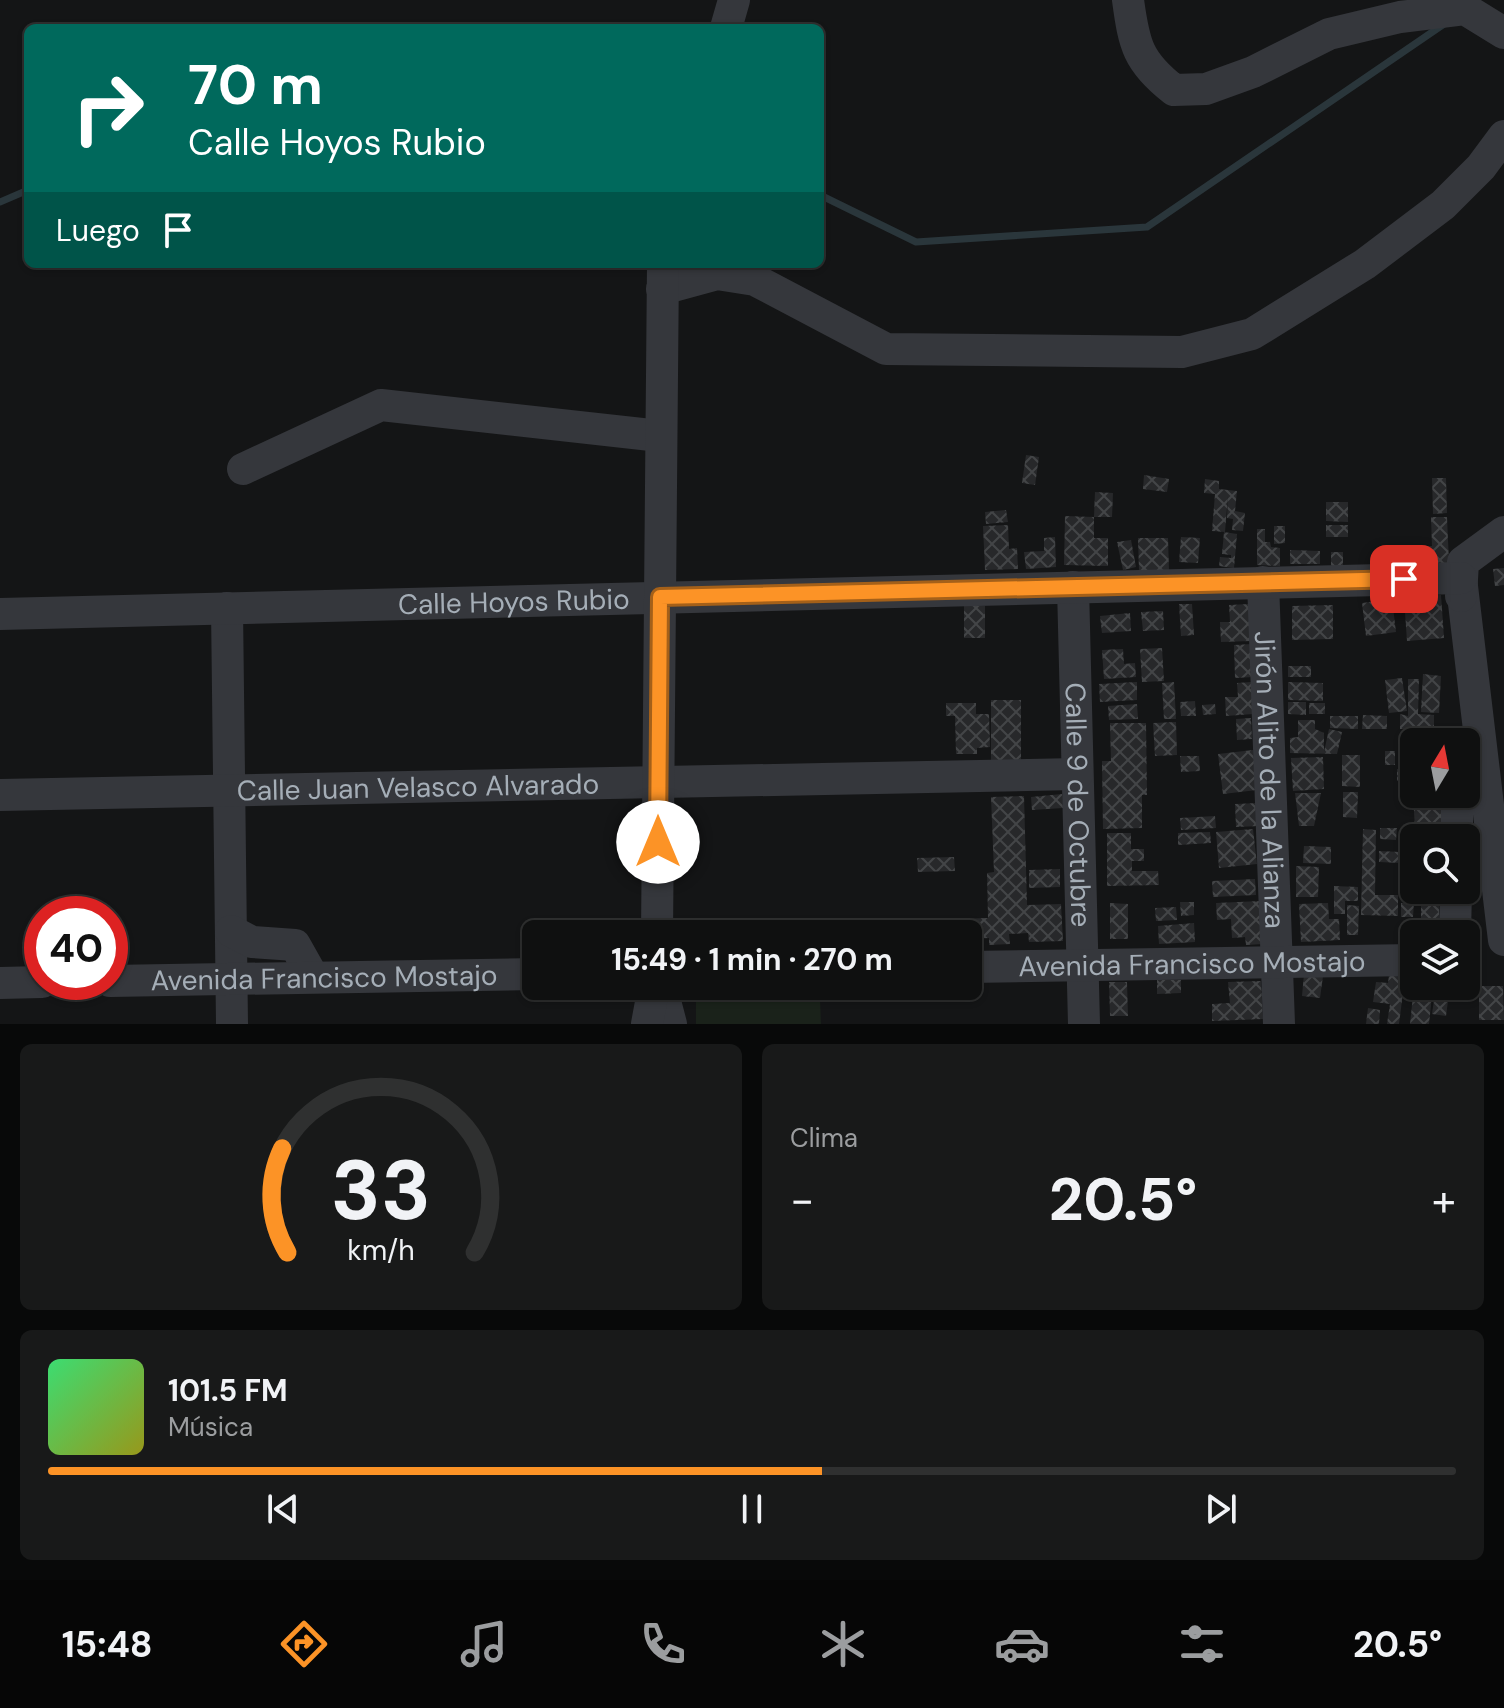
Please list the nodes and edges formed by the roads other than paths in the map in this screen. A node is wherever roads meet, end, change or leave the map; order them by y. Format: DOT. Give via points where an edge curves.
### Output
graph roads {
  1 [pos="734,0"];
  2 [pos="1128,0"];
  3 [pos="727,24"];
  4 [pos="1504,33"];
  5 [pos="1504,136"];
  6 [pos="663,277"];
  7 [pos="660,436"];
  8 [pos="243,469"];
  9 [pos="1504,532"];
  10 [pos="1461,578"];
  11 [pos="1263,582"];
  12 [pos="1073,587"];
  13 [pos="660,597"];
  14 [pos="227,608"];
  15 [pos="0,614"];
  16 [pos="1458,728"];
  17 [pos="1077,774"];
  18 [pos="659,781"];
  19 [pos="229,789"];
  20 [pos="0,795"];
  21 [pos="657,920"];
  22 [pos="231,931"];
  23 [pos="1504,940"];
  24 [pos="1400,960"];
  25 [pos="1277,961"];
  26 [pos="1082,965"];
  27 [pos="982,967"];
  28 [pos="522,974"];
  29 [pos="313,977"];
  30 [pos="232,979"];
  31 [pos="128,981"];
  32 [pos="24,982"];
  33 [pos="0,983"];
  34 [pos="651,1000"];
  35 [pos="665,1000"];
  36 [pos="232,1024"];
  37 [pos="647,1024"];
  38 [pos="671,1024"];
  39 [pos="1084,1024"];
  40 [pos="1279,1024"];
  1 -- 3 [label="street"];
  2 -- 4 [label="street" via="1132,32 1149,70 1174,90 1206,89 1329,34 1400,17 1465,9"];
  5 -- 6 [label="street" via="1443,205 1365,264 1252,334 1182,352 886,349 755,280 717,274"];
  6 -- 7 [label="street"];
  7 -- 8 [label="street" via="381,405"];
  7 -- 13 [label="street"];
  9 -- 10 [label="street" via="1463,562"];
  10 -- 11 [label="street, Calle Hoyos Rubio"];
  10 -- 16 [label="street"];
  10 -- 23 [label="street"];
  11 -- 12 [label="street, Calle Hoyos Rubio"];
  11 -- 25 [label="street, Jirón Alito de la Alianza"];
  12 -- 13 [label="street, Calle Hoyos Rubio"];
  12 -- 17 [label="street, Calle 9 de Octubre"];
  13 -- 14 [label="street, Calle Hoyos Rubio"];
  13 -- 18 [label="street"];
  14 -- 15 [label="street, Calle Hoyos Rubio"];
  14 -- 19 [label="street"];
  17 -- 18 [label="street, Calle Juan Velasco Alvarado"];
  17 -- 26 [label="street, Calle 9 de Octubre"];
  18 -- 19 [label="street, Calle Juan Velasco Alvarado"];
  18 -- 21 [label="street"];
  19 -- 20 [label="street, Calle Juan Velasco Alvarado"];
  19 -- 22 [label="street"];
  22 -- 29 [label="street" via="252,942 295,945"];
  22 -- 30 [label="street"];
  24 -- 25 [label="street, Avenida Francisco Mostajo"];
  25 -- 26 [label="street, Avenida Francisco Mostajo"];
  25 -- 40 [label="street, Jirón Alito de la Alianza"];
  26 -- 27 [label="street, Avenida Francisco Mostajo"];
  26 -- 39 [label="street, Calle 9 de Octubre"];
  28 -- 29 [label="street, Avenida Francisco Mostajo"];
  29 -- 30 [label="street, Avenida Francisco Mostajo"];
  30 -- 31 [label="street, Avenida Francisco Mostajo"];
  30 -- 36 [label="street"];
  32 -- 33 [label="street"];
  34 -- 37 [label="street"];
  35 -- 38 [label="street"];
}
